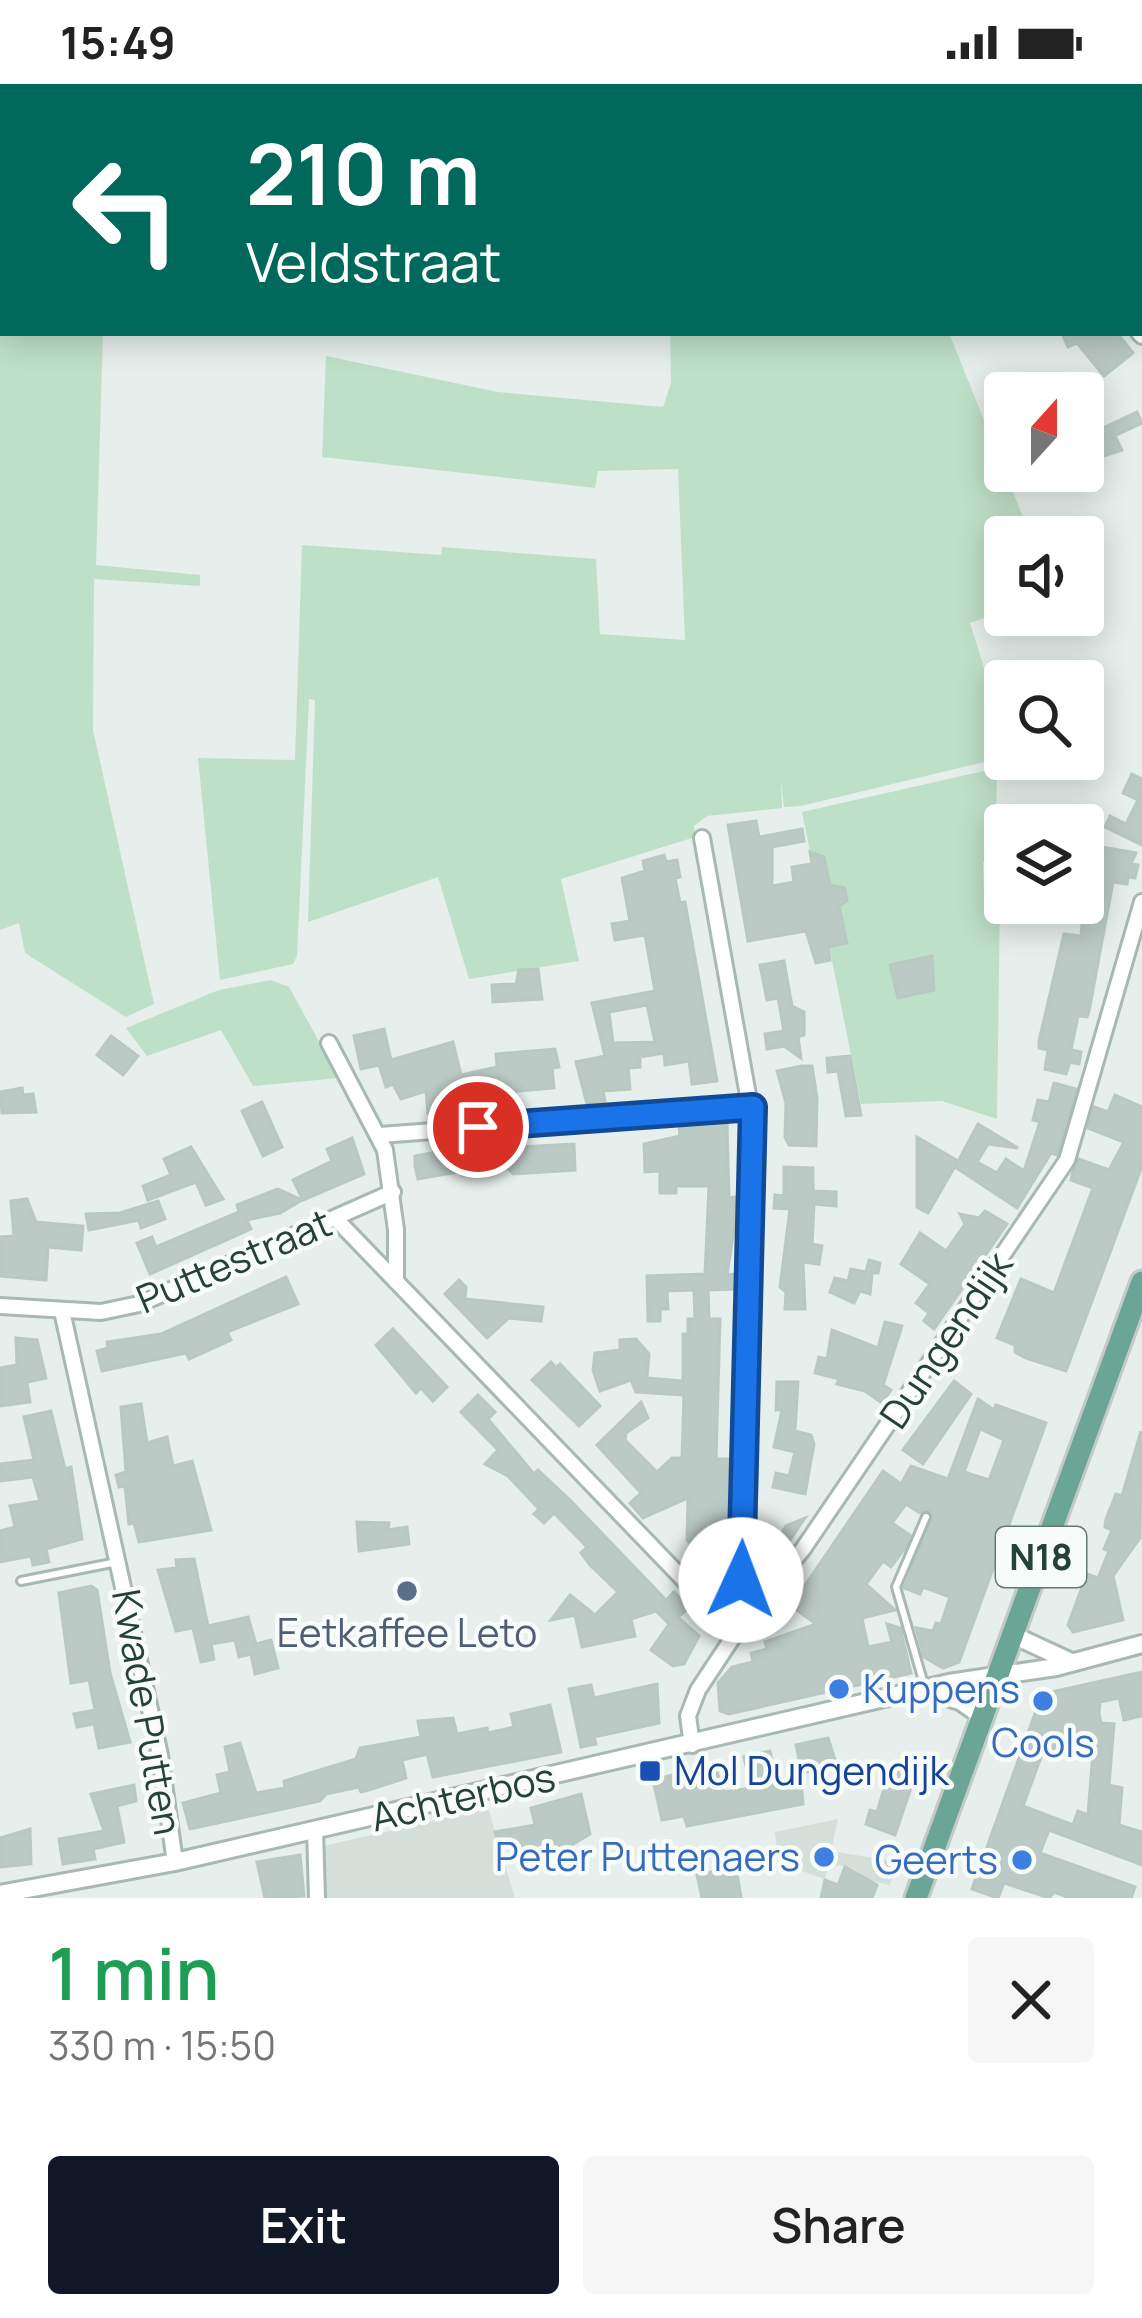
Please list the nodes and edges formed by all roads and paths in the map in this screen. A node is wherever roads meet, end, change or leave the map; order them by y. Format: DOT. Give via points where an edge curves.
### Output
graph roads {
  1 [pos="702,838"];
  2 [pos="1142,902"];
  3 [pos="328,1043"];
  4 [pos="753,1107"];
  5 [pos="380,1135"];
  6 [pos="392,1192"];
  7 [pos="337,1219"];
  8 [pos="396,1281"];
  9 [pos="1142,1282"];
  10 [pos="0,1306"];
  11 [pos="62,1311"];
  12 [pos="926,1517"];
  13 [pos="119,1562"];
  14 [pos="21,1581"];
  15 [pos="745,1619"];
  16 [pos="736,1634"];
  17 [pos="1012,1635"];
  18 [pos="1142,1645"];
  19 [pos="1069,1661"];
  20 [pos="997,1676"];
  21 [pos="925,1691"];
  22 [pos="983,1717"];
  23 [pos="692,1745"];
  24 [pos="315,1830"];
  25 [pos="175,1862"];
  26 [pos="0,1896"];
  27 [pos="317,1898"];
  28 [pos="916,1898"];
  1 -- 4 [label="street"];
  2 -- 15 [label="street, Dungendijk" via="1067,1160 803,1549"];
  3 -- 5 [label="street"];
  4 -- 5 [label="street"];
  4 -- 15 [label="street"];
  5 -- 6 [label="street"];
  6 -- 7 [label="street, Puttestraat"];
  6 -- 8 [label="street"];
  7 -- 8 [label="street"];
  7 -- 11 [label="street, Puttestraat" via="169,1294 100,1312"];
  8 -- 16 [label="street"];
  9 -- 17 [label="main road, N18"];
  10 -- 11 [label="street, Puttestraat"];
  11 -- 13 [label="street, Kwade Putten"];
  12 -- 21 [label="lane" via="896,1587"];
  13 -- 14 [label="lane, Kwade Putten"];
  13 -- 25 [label="street, Kwade Putten"];
  15 -- 16 [label="street, Dungendijk"];
  16 -- 23 [label="street, Dungendijk" via="690,1704"];
  17 -- 19 [label="street"];
  17 -- 20 [label="main road, N18"];
  18 -- 19 [label="street, Achterbos"];
  19 -- 20 [label="street, Achterbos"];
  20 -- 21 [label="street, Achterbos"];
  20 -- 22 [label="main road, N18"];
  21 -- 22 [label="street"];
  21 -- 23 [label="street, Achterbos"];
  22 -- 28 [label="main road, N18"];
  23 -- 24 [label="street, Achterbos"];
  24 -- 25 [label="street, Achterbos"];
  24 -- 27 [label="street"];
  25 -- 26 [label="street, Achterbos"];
}
